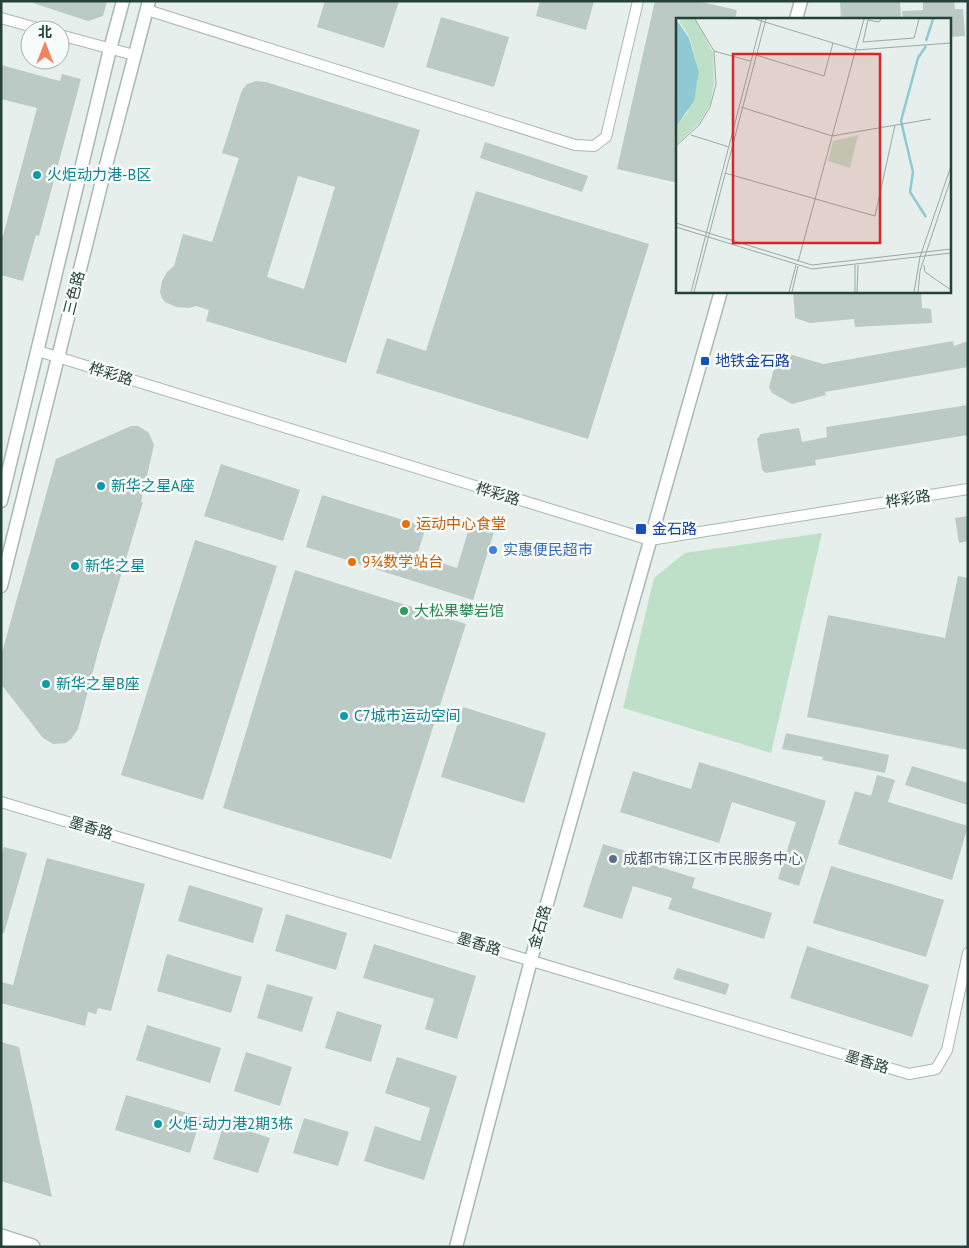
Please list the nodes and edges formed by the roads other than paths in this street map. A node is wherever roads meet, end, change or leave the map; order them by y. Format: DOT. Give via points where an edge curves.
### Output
graph roads {
  1 [pos="123,1"];
  2 [pos="638,1"];
  3 [pos="801,1"];
  4 [pos="148,5"];
  5 [pos="1,18"];
  6 [pos="796,18"];
  7 [pos="20,23"];
  8 [pos="70,37"];
  9 [pos="110,49"];
  10 [pos="134,55"];
  11 [pos="721,292"];
  12 [pos="38,351"];
  13 [pos="58,357"];
  14 [pos="968,489"];
  15 [pos="1,501"];
  16 [pos="650,540"];
  17 [pos="1,586"];
  18 [pos="1,802"];
  19 [pos="968,953"];
  20 [pos="531,960"];
  21 [pos="1,1236"];
  22 [pos="32,1247"];
  23 [pos="456,1247"];
  1 -- 9 [label="street, 三色路"];
  2 -- 4 [label="street" via="606,137 594,146 575,145"];
  3 -- 6 [label="street"];
  4 -- 10 [label="street, 三色路"];
  5 -- 7 [label="street"];
  8 -- 9 [label="street"];
  9 -- 10 [label="street"];
  9 -- 12 [label="street, 三色路"];
  10 -- 13 [label="street, 三色路"];
  11 -- 16 [label="street, 金石路"];
  12 -- 13 [label="street, 桦彩路"];
  12 -- 15 [label="street, 三色路"];
  13 -- 16 [label="street, 桦彩路"];
  13 -- 17 [label="street, 三色路"];
  14 -- 16 [label="street, 桦彩路"];
  16 -- 20 [label="street, 金石路"];
  18 -- 20 [label="street, 墨香路"];
  19 -- 20 [label="street, 墨香路" via="947,1050 936,1069 910,1074"];
  20 -- 23 [label="street, 金石路"];
  21 -- 22 [label="main road"];
}
